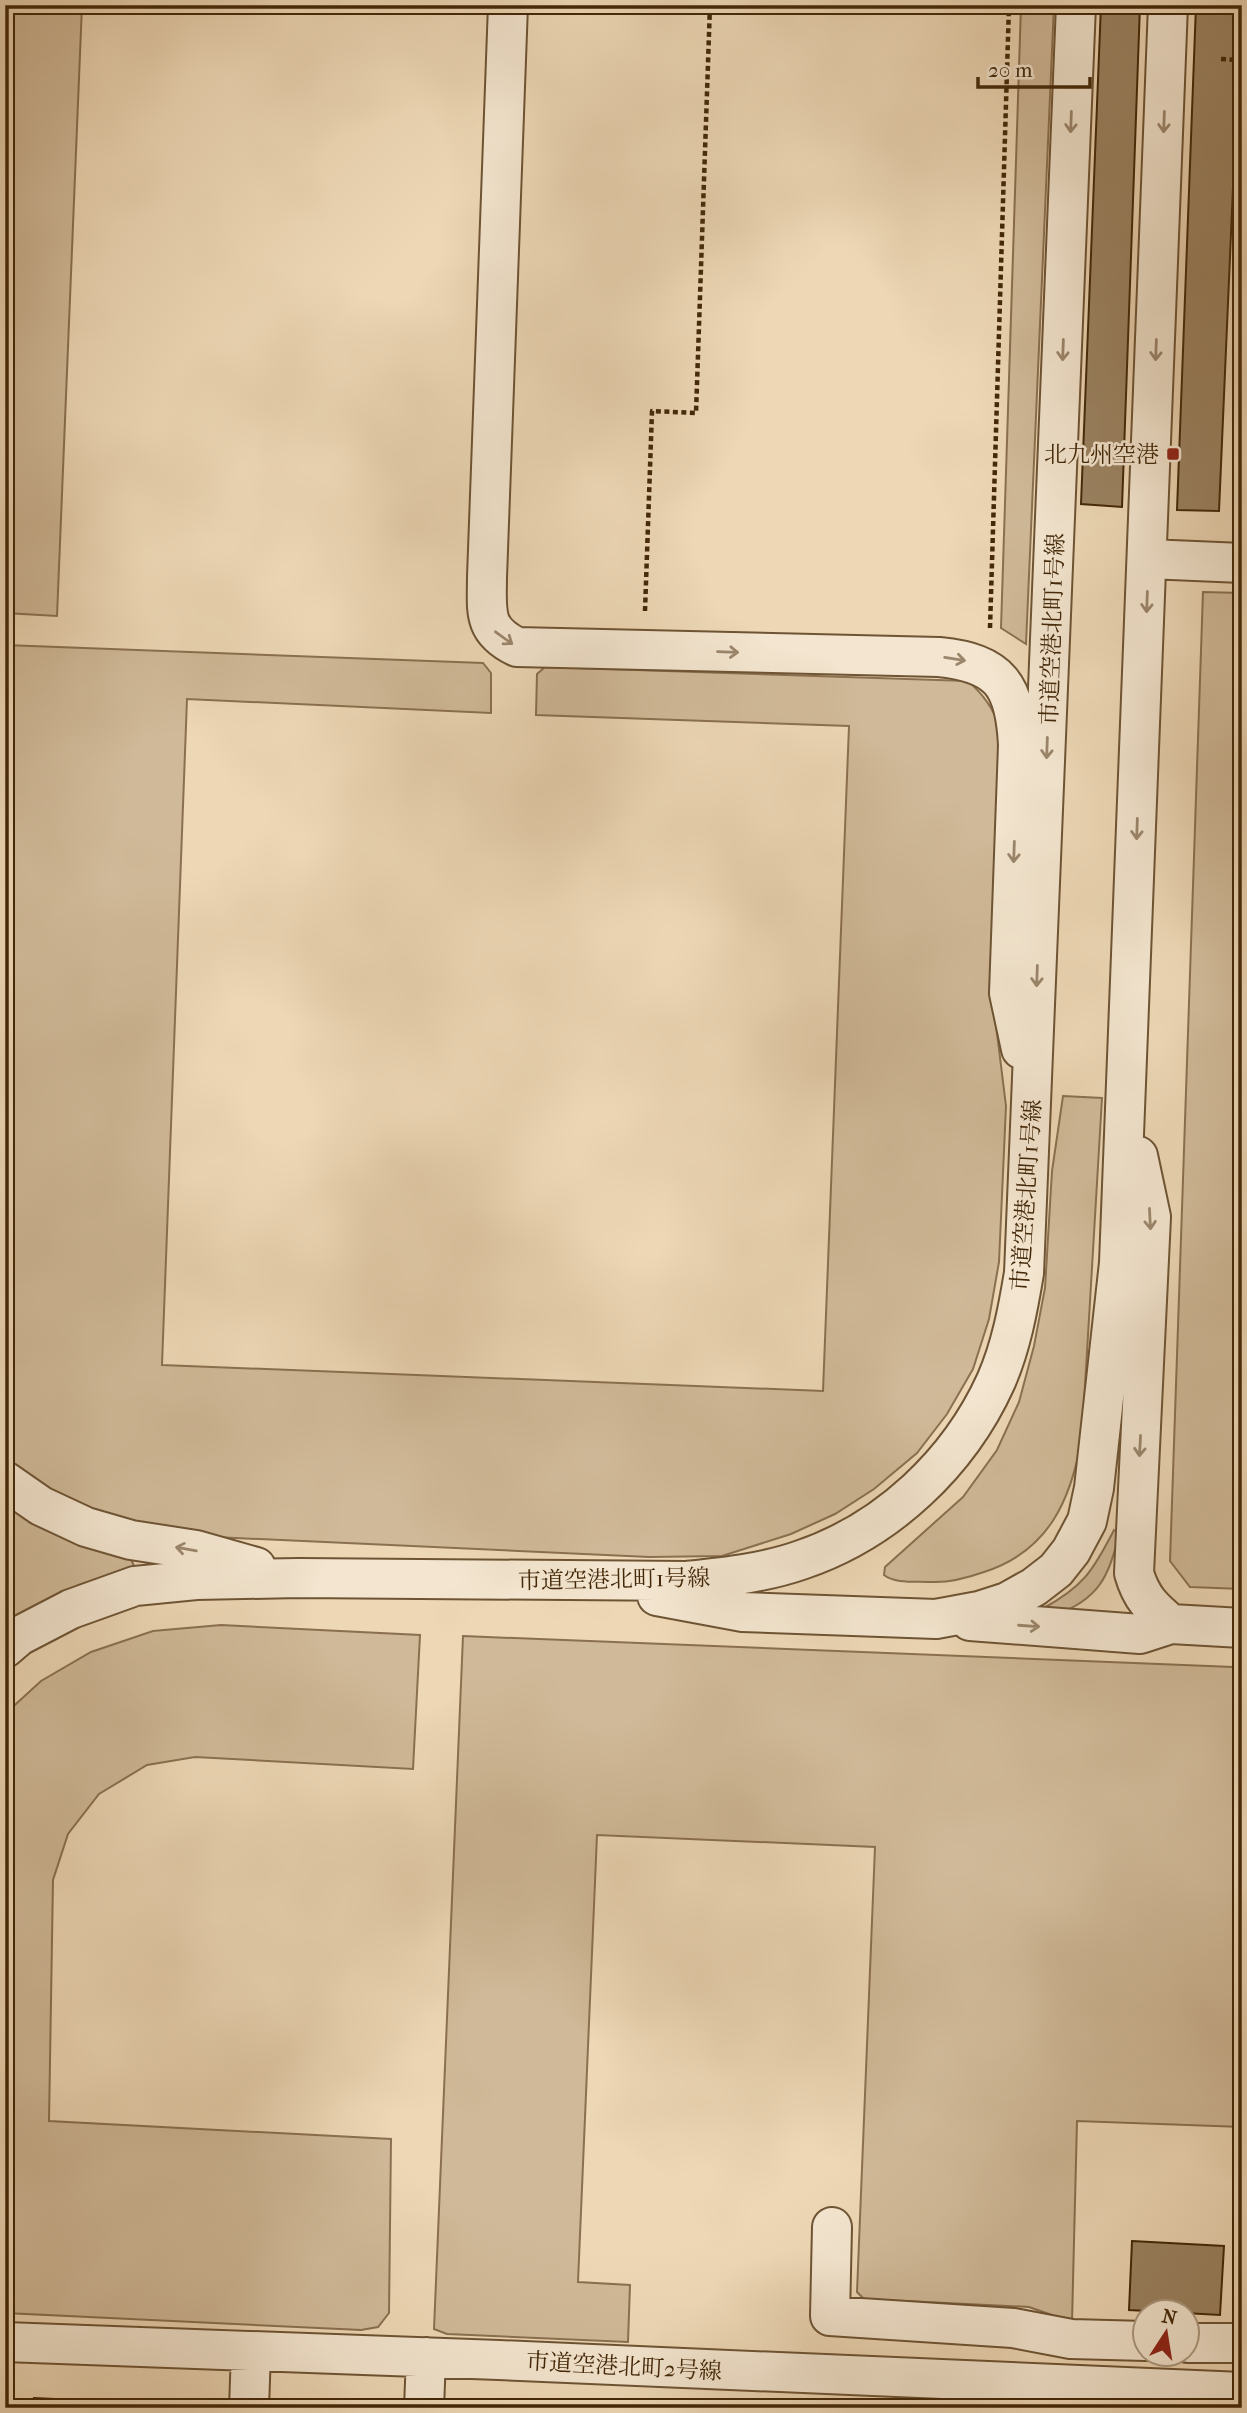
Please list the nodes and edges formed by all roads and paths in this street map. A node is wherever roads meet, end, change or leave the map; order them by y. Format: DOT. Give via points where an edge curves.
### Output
graph roads {
  1 [pos="508,5"];
  2 [pos="710,5"];
  3 [pos="1009,5"];
  4 [pos="1076,5"];
  5 [pos="1168,5"];
  6 [pos="1221,59"];
  7 [pos="1242,60"];
  8 [pos="1148,559"];
  9 [pos="1242,563"];
  10 [pos="645,612"];
  11 [pos="989,640"];
  12 [pos="1032,1095"];
  13 [pos="1126,1104"];
  14 [pos="5,1481"];
  15 [pos="299,1578"];
  16 [pos="577,1581"];
  17 [pos="936,1619"];
  18 [pos="1171,1624"];
  19 [pos="1242,1628"];
  20 [pos="5,1648"];
  21 [pos="832,2227"];
  22 [pos="1132,2341"];
  23 [pos="5,2342"];
  24 [pos="1202,2343"];
  25 [pos="1242,2343"];
  26 [pos="251,2351"];
  27 [pos="426,2357"];
  28 [pos="1242,2392"];
  29 [pos="958,2394"];
  30 [pos="250,2408"];
  31 [pos="424,2408"];
  1 -- 12 [label="street, one-way" via="487,577 491,628 517,647 939,657 962,659 998,677 1010,693 1016,713 1009,993"];
  2 -- 10 [label="path" via="696,413 652,411"];
  3 -- 11 [label="path"];
  4 -- 12 [label="street, 市道空港北町1号線, one-way"];
  5 -- 8 [label="street, one-way"];
  6 -- 7 [label="path"];
  8 -- 9 [label="street"];
  8 -- 13 [label="street, one-way"];
  12 -- 16 [label="street, 市道空港北町1号線" via="1024,1273 1014,1327 997,1379 971,1429 939,1469 898,1506 853,1537 801,1560 745,1574 685,1581"];
  13 -- 17 [label="street" via="1119,1264 1087,1521 1072,1551 1034,1587 1007,1602"];
  13 -- 18 [label="street, one-way" via="1151,1217 1134,1573 1139,1591"];
  15 -- 14 [label="street, one-way" via="86,1527 41,1506"];
  15 -- 16 [label="street, 市道空港北町1号線"];
  15 -- 20 [label="street, 市道空港北町1号線" via="196,1580 135,1587 71,1609"];
  16 -- 17 [label="street" via="743,1612"];
  17 -- 18 [label="street, one-way" via="1140,1633"];
  18 -- 19 [label="street"];
  21 -- 22 [label="street" via="830,2316"];
  23 -- 26 [label="street, 市道空港北町2号線"];
  24 -- 25 [label="street"];
  26 -- 27 [label="street, 市道空港北町2号線"];
  26 -- 30 [label="street"];
  27 -- 29 [label="street, 市道空港北町2号線"];
  27 -- 31 [label="street"];
  28 -- 29 [label="street, 市道空港北町2号線"];
}
